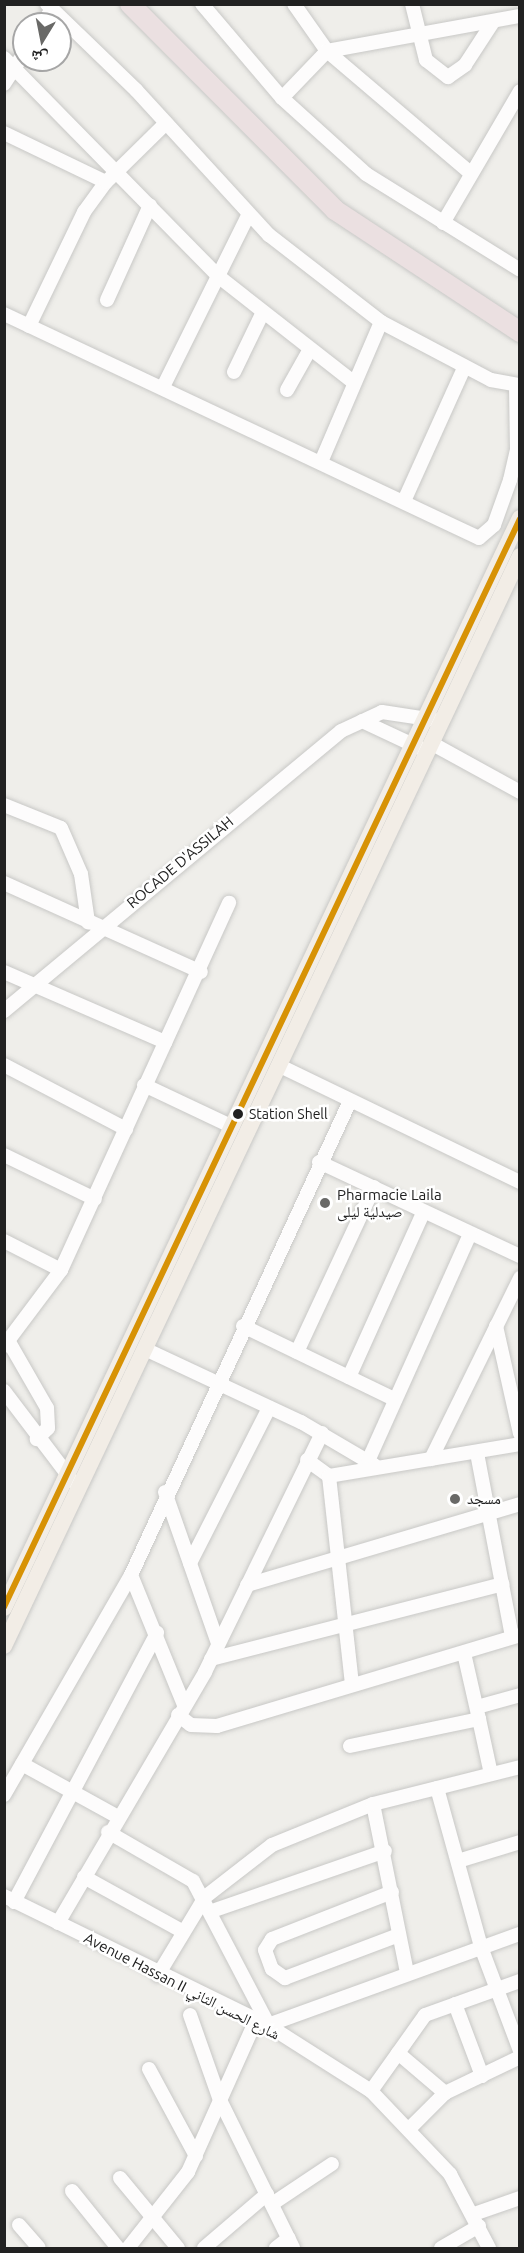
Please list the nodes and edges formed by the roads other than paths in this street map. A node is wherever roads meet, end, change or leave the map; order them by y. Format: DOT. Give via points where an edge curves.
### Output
graph roads {
  1 [pos="130,4"];
  2 [pos="294,4"];
  3 [pos="412,4"];
  4 [pos="205,6"];
  5 [pos="49,7"];
  6 [pos="519,16"];
  7 [pos="493,22"];
  8 [pos="417,34"];
  9 [pos="327,51"];
  10 [pos="10,63"];
  11 [pos="4,84"];
  12 [pos="519,91"];
  13 [pos="282,98"];
  14 [pos="166,123"];
  15 [pos="4,134"];
  16 [pos="118,169"];
  17 [pos="470,172"];
  18 [pos="106,182"];
  19 [pos="150,205"];
  20 [pos="247,218"];
  21 [pos="443,223"];
  22 [pos="519,267"];
  23 [pos="218,276"];
  24 [pos="468,293"];
  25 [pos="107,300"];
  26 [pos="519,313"];
  27 [pos="4,314"];
  28 [pos="262,314"];
  29 [pos="381,322"];
  30 [pos="29,326"];
  31 [pos="519,332"];
  32 [pos="309,351"];
  33 [pos="464,368"];
  34 [pos="234,372"];
  35 [pos="353,382"];
  36 [pos="518,386"];
  37 [pos="163,387"];
  38 [pos="287,390"];
  39 [pos="321,462"];
  40 [pos="404,501"];
  41 [pos="519,518"];
  42 [pos="519,556"];
  43 [pos="433,719"];
  44 [pos="362,721"];
  45 [pos="423,746"];
  46 [pos="519,792"];
  47 [pos="4,805"];
  48 [pos="4,883"];
  49 [pos="229,903"];
  50 [pos="87,922"];
  51 [pos="102,928"];
  52 [pos="4,972"];
  53 [pos="201,972"];
  54 [pos="34,986"];
  55 [pos="4,1011"];
  56 [pos="165,1042"];
  57 [pos="4,1065"];
  58 [pos="280,1066"];
  59 [pos="144,1085"];
  60 [pos="350,1101"];
  61 [pos="233,1126"];
  62 [pos="126,1129"];
  63 [pos="4,1155"];
  64 [pos="319,1162"];
  65 [pos="519,1182"];
  66 [pos="374,1187"];
  67 [pos="95,1199"];
  68 [pos="423,1213"];
  69 [pos="470,1234"];
  70 [pos="4,1241"];
  71 [pos="519,1256"];
  72 [pos="61,1270"];
  73 [pos="519,1278"];
  74 [pos="243,1326"];
  75 [pos="496,1326"];
  76 [pos="7,1344"];
  77 [pos="147,1350"];
  78 [pos="297,1352"];
  79 [pos="349,1377"];
  80 [pos="214,1386"];
  81 [pos="4,1391"];
  82 [pos="394,1399"];
  83 [pos="268,1408"];
  84 [pos="322,1433"];
  85 [pos="519,1433"];
  86 [pos="37,1439"];
  87 [pos="519,1444"];
  88 [pos="477,1453"];
  89 [pos="431,1459"];
  90 [pos="307,1460"];
  91 [pos="371,1463"];
  92 [pos="68,1476"];
  93 [pos="329,1476"];
  94 [pos="80,1490"];
  95 [pos="165,1492"];
  96 [pos="519,1504"];
  97 [pos="490,1510"];
  98 [pos="338,1560"];
  99 [pos="190,1563"];
  100 [pos="131,1575"];
  101 [pos="503,1584"];
  102 [pos="247,1585"];
  103 [pos="4,1608"];
  104 [pos="345,1621"];
  105 [pos="157,1633"];
  106 [pos="516,1636"];
  107 [pos="218,1643"];
  108 [pos="4,1646"];
  109 [pos="464,1653"];
  110 [pos="211,1659"];
  111 [pos="352,1685"];
  112 [pos="519,1695"];
  113 [pos="181,1710"];
  114 [pos="478,1713"];
  115 [pos="350,1746"];
  116 [pos="22,1764"];
  117 [pos="519,1767"];
  118 [pos="491,1774"];
  119 [pos="437,1788"];
  120 [pos="72,1793"];
  121 [pos="4,1795"];
  122 [pos="373,1804"];
  123 [pos="118,1816"];
  124 [pos="108,1832"];
  125 [pos="519,1842"];
  126 [pos="385,1851"];
  127 [pos="458,1861"];
  128 [pos="84,1877"];
  129 [pos="392,1892"];
  130 [pos="205,1897"];
  131 [pos="9,1899"];
  132 [pos="212,1911"];
  133 [pos="58,1923"];
  134 [pos="182,1931"];
  135 [pos="519,1934"];
  136 [pos="399,1935"];
  137 [pos="481,1947"];
  138 [pos="407,1973"];
  139 [pos="158,1975"];
  140 [pos="519,1982"];
  141 [pos="496,1989"];
  142 [pos="455,2004"];
  143 [pos="190,2015"];
  144 [pos="264,2024"];
  145 [pos="519,2051"];
  146 [pos="398,2054"];
  147 [pos="519,2057"];
  148 [pos="149,2069"];
  149 [pos="482,2076"];
  150 [pos="372,2091"];
  151 [pos="445,2092"];
  152 [pos="220,2100"];
  153 [pos="410,2128"];
  154 [pos="196,2156"];
  155 [pos="332,2164"];
  156 [pos="120,2178"];
  157 [pos="72,2191"];
  158 [pos="269,2199"];
  159 [pos="519,2199"];
  160 [pos="155,2220"];
  161 [pos="477,2220"];
  162 [pos="19,2225"];
  163 [pos="291,2243"];
  164 [pos="39,2248"];
  165 [pos="118,2248"];
  166 [pos="128,2248"];
  167 [pos="178,2248"];
  168 [pos="204,2248"];
  169 [pos="276,2248"];
  170 [pos="441,2248"];
  171 [pos="489,2248"];
  1 -- 24 [label="highway" via="335,210"];
  2 -- 9 [label="street"];
  3 -- 8 [label="street"];
  4 -- 13 [label="street"];
  5 -- 14 [label="street"];
  6 -- 7 [label="street"];
  7 -- 8 [label="street"];
  7 -- 8 [label="street" via="456,77 434,69"];
  8 -- 9 [label="street"];
  9 -- 13 [label="street"];
  9 -- 17 [label="street"];
  10 -- 11 [label="street"];
  10 -- 16 [label="street"];
  12 -- 17 [label="street"];
  13 -- 21 [label="street" via="366,174"];
  14 -- 16 [label="street"];
  14 -- 20 [label="street"];
  15 -- 18 [label="street"];
  16 -- 18 [label="street"];
  16 -- 19 [label="street"];
  17 -- 21 [label="street"];
  18 -- 30 [label="street" via="73,229"];
  19 -- 23 [label="street"];
  19 -- 25 [label="street"];
  20 -- 23 [label="street"];
  20 -- 29 [label="street"];
  21 -- 22 [label="street"];
  23 -- 28 [label="street"];
  23 -- 37 [label="street"];
  24 -- 26 [label="highway"];
  24 -- 31 [label="highway"];
  27 -- 30 [label="street"];
  28 -- 32 [label="street"];
  28 -- 34 [label="street"];
  29 -- 33 [label="street"];
  29 -- 35 [label="street"];
  30 -- 37 [label="street"];
  32 -- 35 [label="street"];
  32 -- 38 [label="street"];
  33 -- 36 [label="street"];
  33 -- 40 [label="street"];
  35 -- 39 [label="street"];
  36 -- 40 [label="street" via="517,449 489,533 469,535"];
  37 -- 39 [label="street"];
  39 -- 40 [label="street"];
  41 -- 43 [label="main road"];
  42 -- 43 [label="main road"];
  43 -- 44 [label="street, ROCADE D'ASSILAH" via="382,712"];
  43 -- 45 [label="main road"];
  44 -- 45 [label="street"];
  44 -- 51 [label="street, ROCADE D'ASSILAH" via="334,736 263,792"];
  45 -- 46 [label="street"];
  45 -- 58 [label="main road"];
  45 -- 61 [label="main road"];
  47 -- 50 [label="street" via="61,828 81,874"];
  48 -- 50 [label="street"];
  49 -- 53 [label="street"];
  50 -- 51 [label="street"];
  51 -- 53 [label="street"];
  51 -- 54 [label="street, ROCADE D'ASSILAH"];
  52 -- 54 [label="street"];
  53 -- 56 [label="street"];
  54 -- 55 [label="street, ROCADE D'ASSILAH"];
  54 -- 56 [label="street"];
  56 -- 59 [label="street"];
  57 -- 62 [label="street"];
  58 -- 60 [label="street"];
  58 -- 77 [label="main road"];
  59 -- 61 [label="street"];
  59 -- 62 [label="street"];
  60 -- 64 [label="street"];
  60 -- 65 [label="street"];
  61 -- 92 [label="main road"];
  62 -- 67 [label="street"];
  63 -- 67 [label="street"];
  64 -- 66 [label="street"];
  64 -- 74 [label="street"];
  66 -- 68 [label="street"];
  66 -- 78 [label="street"];
  67 -- 72 [label="street"];
  68 -- 69 [label="street"];
  68 -- 79 [label="street"];
  69 -- 71 [label="street"];
  69 -- 82 [label="street"];
  70 -- 72 [label="street"];
  72 -- 76 [label="street"];
  73 -- 75 [label="street"];
  74 -- 78 [label="street"];
  74 -- 80 [label="street"];
  75 -- 85 [label="street"];
  75 -- 89 [label="street"];
  76 -- 86 [label="street" via="47,1408 48,1428"];
  77 -- 80 [label="street"];
  77 -- 94 [label="main road"];
  78 -- 79 [label="street"];
  79 -- 82 [label="street"];
  80 -- 83 [label="street"];
  80 -- 95 [label="street"];
  81 -- 86 [label="street"];
  82 -- 91 [label="street"];
  83 -- 84 [label="street"];
  83 -- 99 [label="street"];
  84 -- 90 [label="street"];
  84 -- 91 [label="street"];
  86 -- 92 [label="street"];
  87 -- 88 [label="street"];
  88 -- 89 [label="street"];
  88 -- 97 [label="street"];
  89 -- 91 [label="street"];
  90 -- 93 [label="street"];
  90 -- 102 [label="street"];
  91 -- 93 [label="street"];
  92 -- 94 [label="street"];
  92 -- 103 [label="main road"];
  93 -- 98 [label="street"];
  94 -- 108 [label="main road"];
  95 -- 99 [label="street"];
  95 -- 100 [label="street"];
  96 -- 97 [label="street"];
  97 -- 98 [label="street"];
  97 -- 101 [label="street"];
  98 -- 102 [label="street"];
  98 -- 104 [label="street"];
  99 -- 107 [label="street"];
  100 -- 105 [label="street"];
  100 -- 116 [label="street"];
  101 -- 104 [label="street"];
  101 -- 106 [label="street"];
  102 -- 107 [label="street"];
  104 -- 110 [label="street"];
  104 -- 111 [label="street"];
  105 -- 113 [label="street"];
  105 -- 120 [label="street"];
  106 -- 109 [label="street"];
  107 -- 110 [label="street"];
  109 -- 111 [label="street"];
  109 -- 114 [label="street"];
  110 -- 113 [label="street"];
  111 -- 113 [label="street" via="217,1726 191,1725"];
  112 -- 114 [label="street"];
  113 -- 123 [label="street"];
  114 -- 115 [label="street"];
  114 -- 118 [label="street"];
  116 -- 120 [label="street"];
  116 -- 121 [label="street"];
  117 -- 118 [label="street"];
  118 -- 119 [label="street"];
  119 -- 122 [label="street"];
  119 -- 127 [label="street"];
  120 -- 123 [label="street"];
  120 -- 131 [label="street"];
  122 -- 126 [label="street"];
  122 -- 130 [label="street" via="299,1830 244,1862"];
  123 -- 124 [label="street"];
  124 -- 128 [label="street"];
  124 -- 130 [label="street" via="183,1874"];
  125 -- 127 [label="street"];
  126 -- 129 [label="street"];
  126 -- 132 [label="street"];
  127 -- 137 [label="street"];
  128 -- 133 [label="street"];
  128 -- 134 [label="street"];
  129 -- 136 [label="street"];
  129 -- 136 [label="street" via="272,1939 265,1950 272,1969 285,1978"];
  130 -- 132 [label="street"];
  130 -- 134 [label="street"];
  131 -- 133 [label="street, Avenue Hassan II شارع الحسن الثاني"];
  132 -- 144 [label="street"];
  133 -- 139 [label="street, Avenue Hassan II شارع الحسن الثاني"];
  134 -- 139 [label="street"];
  135 -- 137 [label="street"];
  136 -- 138 [label="street"];
  137 -- 138 [label="street"];
  137 -- 141 [label="street"];
  138 -- 144 [label="street"];
  139 -- 144 [label="street, Avenue Hassan II شارع الحسن الثاني"];
  140 -- 141 [label="street"];
  141 -- 142 [label="street"];
  141 -- 145 [label="street"];
  142 -- 146 [label="street" via="425,2015"];
  142 -- 149 [label="street"];
  143 -- 152 [label="street"];
  144 -- 150 [label="street, Avenue Hassan II شارع الحسن الثاني"];
  144 -- 152 [label="street"];
  146 -- 150 [label="street"];
  146 -- 151 [label="street"];
  147 -- 149 [label="street"];
  148 -- 154 [label="street"];
  149 -- 151 [label="street"];
  150 -- 153 [label="street, Avenue Hassan II شارع الحسن الثاني"];
  151 -- 153 [label="street"];
  152 -- 154 [label="street"];
  152 -- 158 [label="street"];
  153 -- 161 [label="street, Avenue Hassan II شارع الحسن الثاني" via="450,2174"];
  154 -- 160 [label="street"];
  155 -- 158 [label="street"];
  156 -- 160 [label="street"];
  157 -- 165 [label="street"];
  158 -- 163 [label="street"];
  158 -- 168 [label="street"];
  159 -- 161 [label="street"];
  160 -- 166 [label="street"];
  160 -- 167 [label="street"];
  161 -- 170 [label="street"];
  161 -- 171 [label="street, Avenue Hassan II شارع الحسن الثاني"];
  162 -- 164 [label="street"];
  163 -- 169 [label="street"];
}
